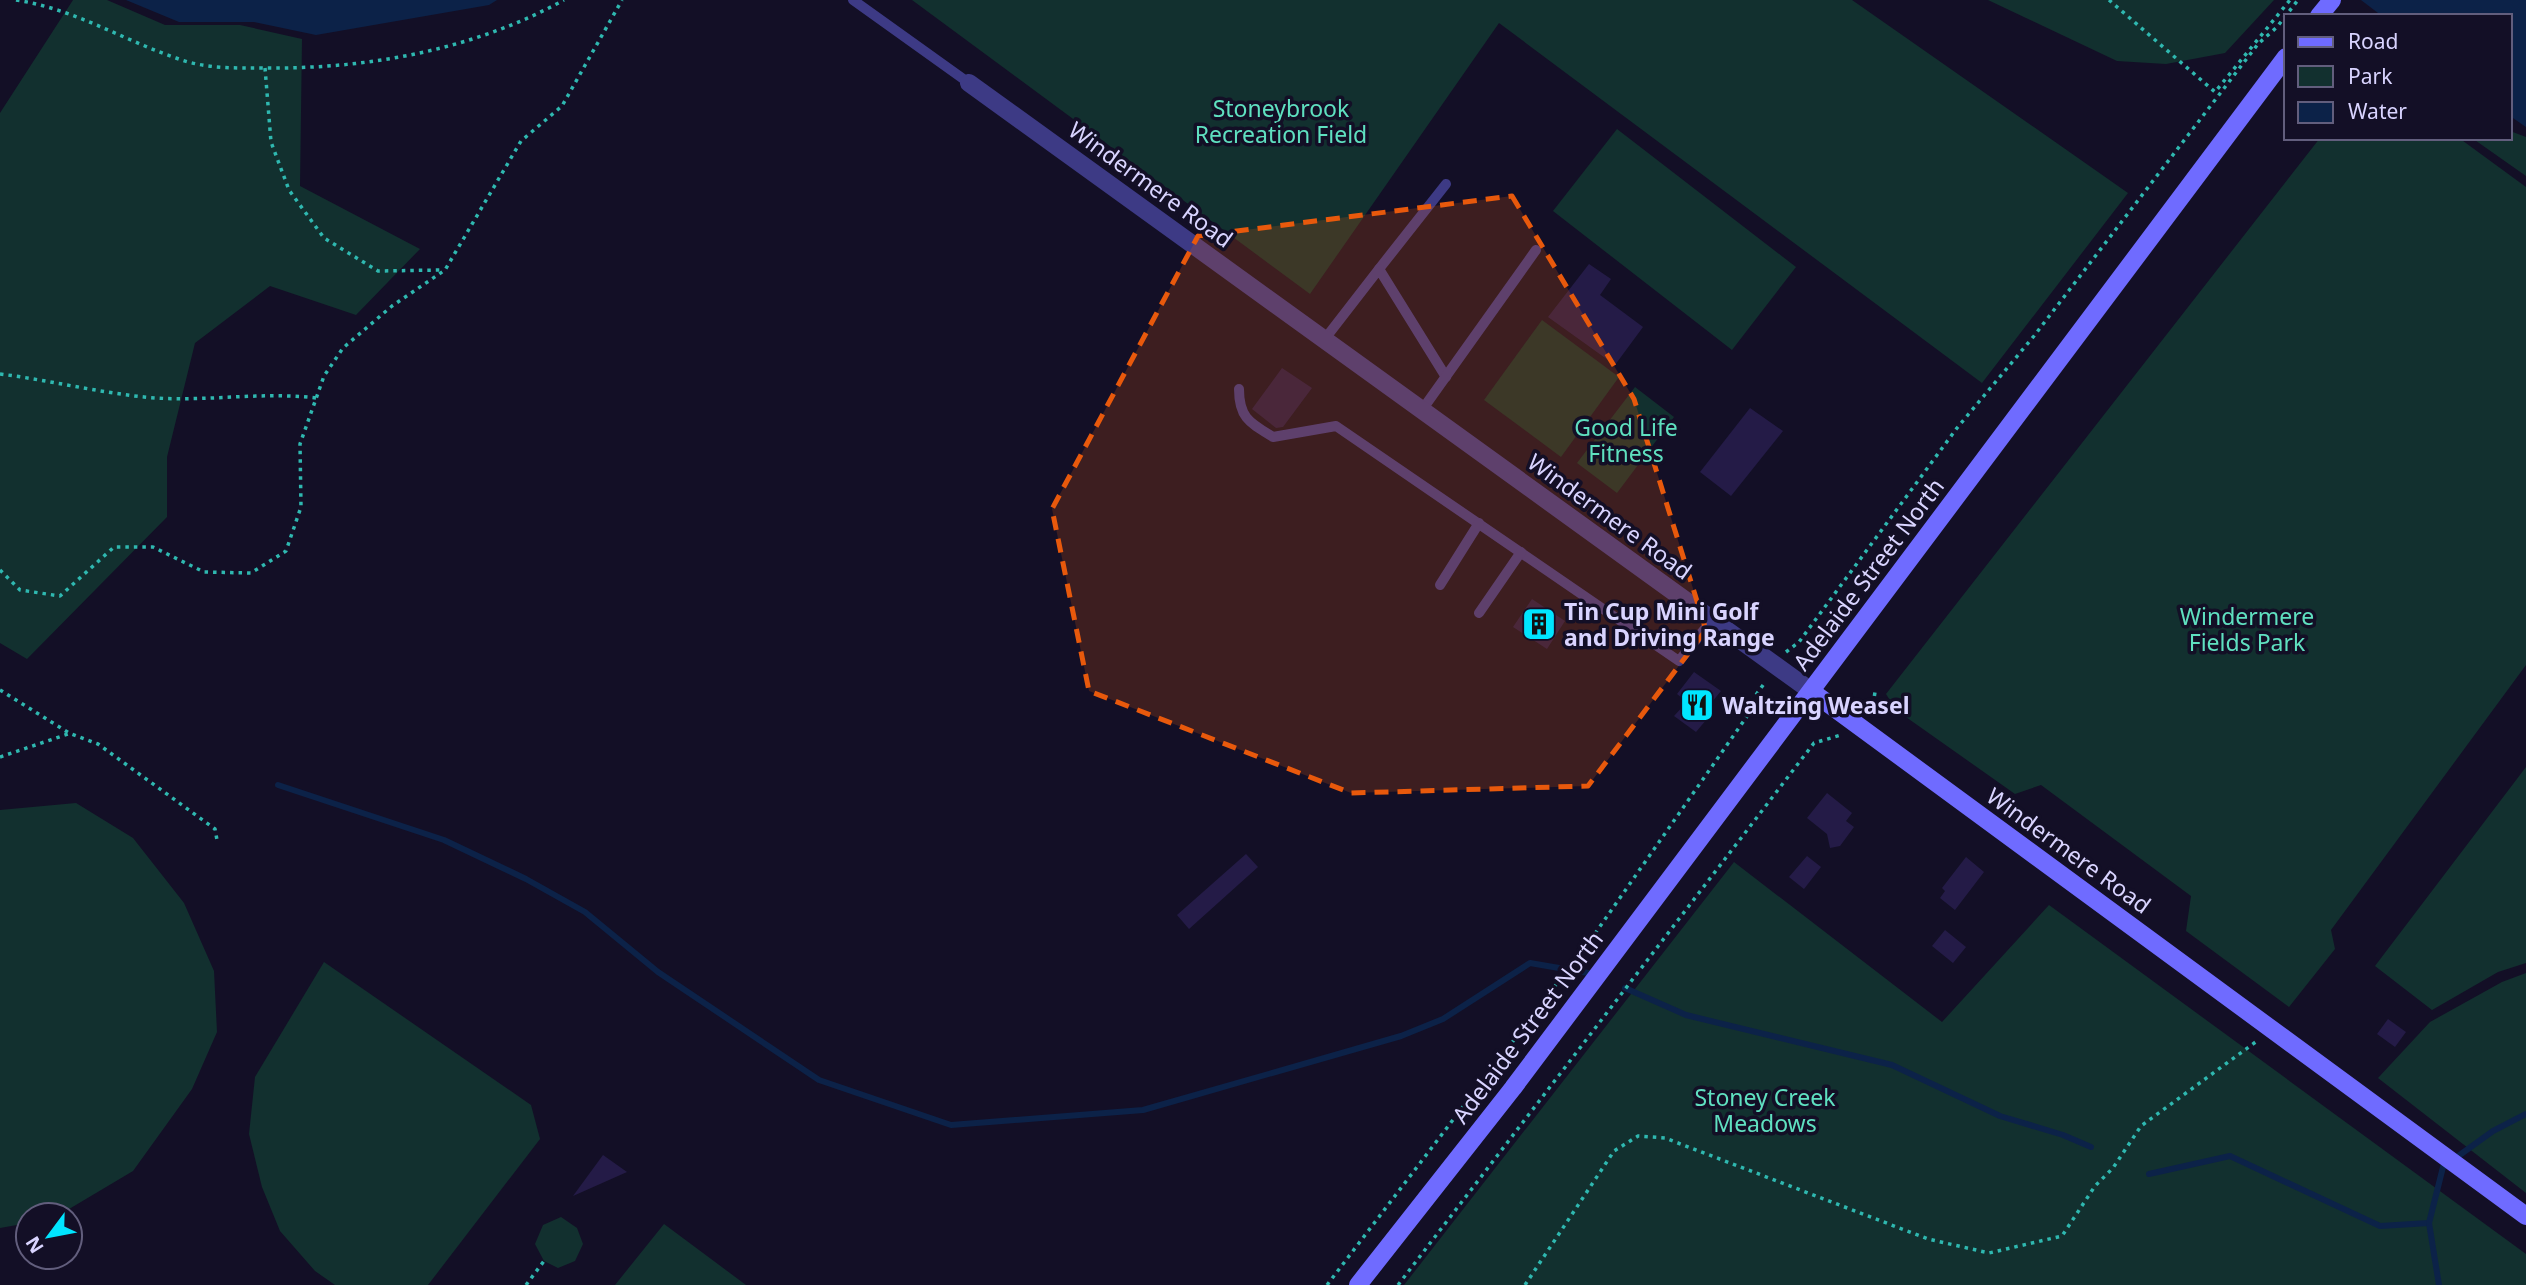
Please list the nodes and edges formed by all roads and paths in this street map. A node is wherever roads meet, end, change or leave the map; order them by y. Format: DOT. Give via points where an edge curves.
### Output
graph roads {
  1 [pos="16,0"];
  2 [pos="564,0"];
  3 [pos="622,0"];
  4 [pos="853,0"];
  5 [pos="2109,0"];
  6 [pos="2290,0"];
  7 [pos="2298,0"];
  8 [pos="2332,0"];
  9 [pos="2287,14"];
  10 [pos="2321,14"];
  11 [pos="2284,18"];
  12 [pos="2284,60"];
  13 [pos="265,68"];
  14 [pos="969,83"];
  15 [pos="2222,93"];
  16 [pos="1446,184"];
  17 [pos="1536,250"];
  18 [pos="1379,269"];
  19 [pos="445,270"];
  20 [pos="1324,340"];
  21 [pos="0,374"];
  22 [pos="1446,377"];
  23 [pos="1239,389"];
  24 [pos="316,398"];
  25 [pos="1422,410"];
  26 [pos="1479,523"];
  27 [pos="1521,552"];
  28 [pos="0,570"];
  29 [pos="1440,585"];
  30 [pos="1479,613"];
  31 [pos="1712,620"];
  32 [pos="0,690"];
  33 [pos="1811,691"];
  34 [pos="69,733"];
  35 [pos="1839,737"];
  36 [pos="0,757"];
  37 [pos="217,840"];
  38 [pos="2260,1038"];
  39 [pos="2526,1216"];
  40 [pos="544,1261"];
  41 [pos="526,1285"];
  42 [pos="1358,1285"];
  43 [pos="1398,1285"];
  44 [pos="1525,1285"];
  1 -- 13 [label="path" via="90,20 175,58 211,68"];
  2 -- 13 [label="path" via="538,14 418,55 324,69"];
  3 -- 19 [label="path" via="562,106 521,141"];
  4 -- 14 [label="lane"];
  5 -- 6 [label="path" via="2215,92"];
  7 -- 9 [label="path"];
  8 -- 10 [label="main road"];
  11 -- 15 [label="path"];
  12 -- 33 [label="main road, Adelaide Street North"];
  13 -- 19 [label="path" via="271,142 289,190 324,238 378,271"];
  14 -- 20 [label="street, Windermere Road"];
  16 -- 18 [label="lane"];
  17 -- 22 [label="lane"];
  18 -- 20 [label="lane"];
  18 -- 22 [label="lane"];
  19 -- 24 [label="path" via="392,306 343,348"];
  20 -- 25 [label="street, Windermere Road"];
  21 -- 24 [label="path" via="145,397 222,399 282,394"];
  22 -- 25 [label="lane"];
  23 -- 26 [label="lane" via="1239,408 1273,438 1336,426"];
  24 -- 28 [label="path" via="300,444 301,507 286,551 251,573 204,572 153,547 114,547 60,596 20,590"];
  25 -- 31 [label="street, Windermere Road"];
  26 -- 27 [label="lane"];
  26 -- 29 [label="lane"];
  27 -- 30 [label="lane"];
  27 -- 31 [label="lane" via="1679,661"];
  31 -- 33 [label="street, Windermere Road"];
  32 -- 34 [label="path"];
  33 -- 39 [label="main road, Windermere Road"];
  33 -- 42 [label="main road, Adelaide Street North" via="1513,1088"];
  34 -- 36 [label="path"];
  34 -- 37 [label="path" via="109,752 215,829"];
  35 -- 43 [label="path" via="1814,743"];
  38 -- 44 [label="path" via="2141,1126 2062,1237 1989,1253 1940,1242 1665,1139 1638,1136 1614,1151"];
  40 -- 41 [label="path"];
}
